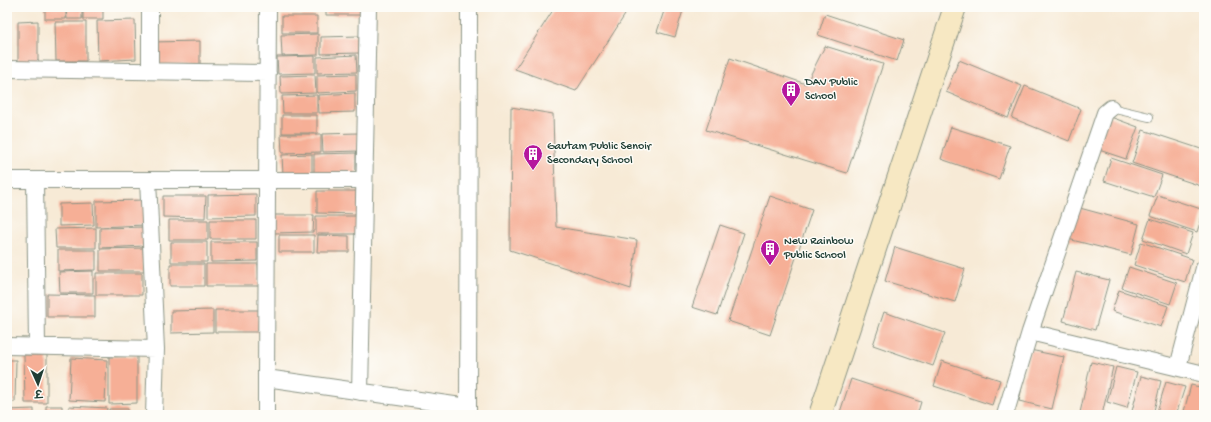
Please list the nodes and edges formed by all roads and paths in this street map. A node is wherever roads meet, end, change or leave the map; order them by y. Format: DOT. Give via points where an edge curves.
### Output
graph roads {
  1 [pos="150,7"];
  2 [pos="268,7"];
  3 [pos="368,7"];
  4 [pos="469,7"];
  5 [pos="955,7"];
  6 [pos="7,69"];
  7 [pos="150,71"];
  8 [pos="268,73"];
  9 [pos="1111,108"];
  10 [pos="1149,117"];
  11 [pos="7,180"];
  12 [pos="35,180"];
  13 [pos="148,180"];
  14 [pos="267,180"];
  15 [pos="364,180"];
  16 [pos="1204,268"];
  17 [pos="1030,332"];
  18 [pos="7,346"];
  19 [pos="37,346"];
  20 [pos="156,349"];
  21 [pos="1178,367"];
  22 [pos="1204,374"];
  23 [pos="266,378"];
  24 [pos="360,392"];
  25 [pos="468,411"];
  26 [pos="154,415"];
  27 [pos="266,415"];
  28 [pos="820,415"];
  29 [pos="1005,415"];
  1 -- 7 [label="street"];
  2 -- 8 [label="street"];
  3 -- 15 [label="street"];
  4 -- 25 [label="street"];
  5 -- 28 [label="street"];
  6 -- 7 [label="street"];
  7 -- 8 [label="street"];
  8 -- 14 [label="street"];
  9 -- 10 [label="lane"];
  9 -- 17 [label="street" via="1105,113"];
  11 -- 12 [label="street"];
  12 -- 13 [label="street"];
  12 -- 19 [label="street"];
  13 -- 14 [label="street"];
  13 -- 20 [label="street"];
  14 -- 15 [label="street"];
  14 -- 23 [label="street"];
  15 -- 24 [label="street"];
  16 -- 21 [label="street"];
  17 -- 21 [label="street"];
  17 -- 29 [label="street"];
  18 -- 19 [label="street"];
  19 -- 20 [label="street"];
  20 -- 26 [label="street"];
  21 -- 22 [label="street"];
  23 -- 24 [label="street"];
  23 -- 27 [label="street"];
  24 -- 25 [label="street"];
}
